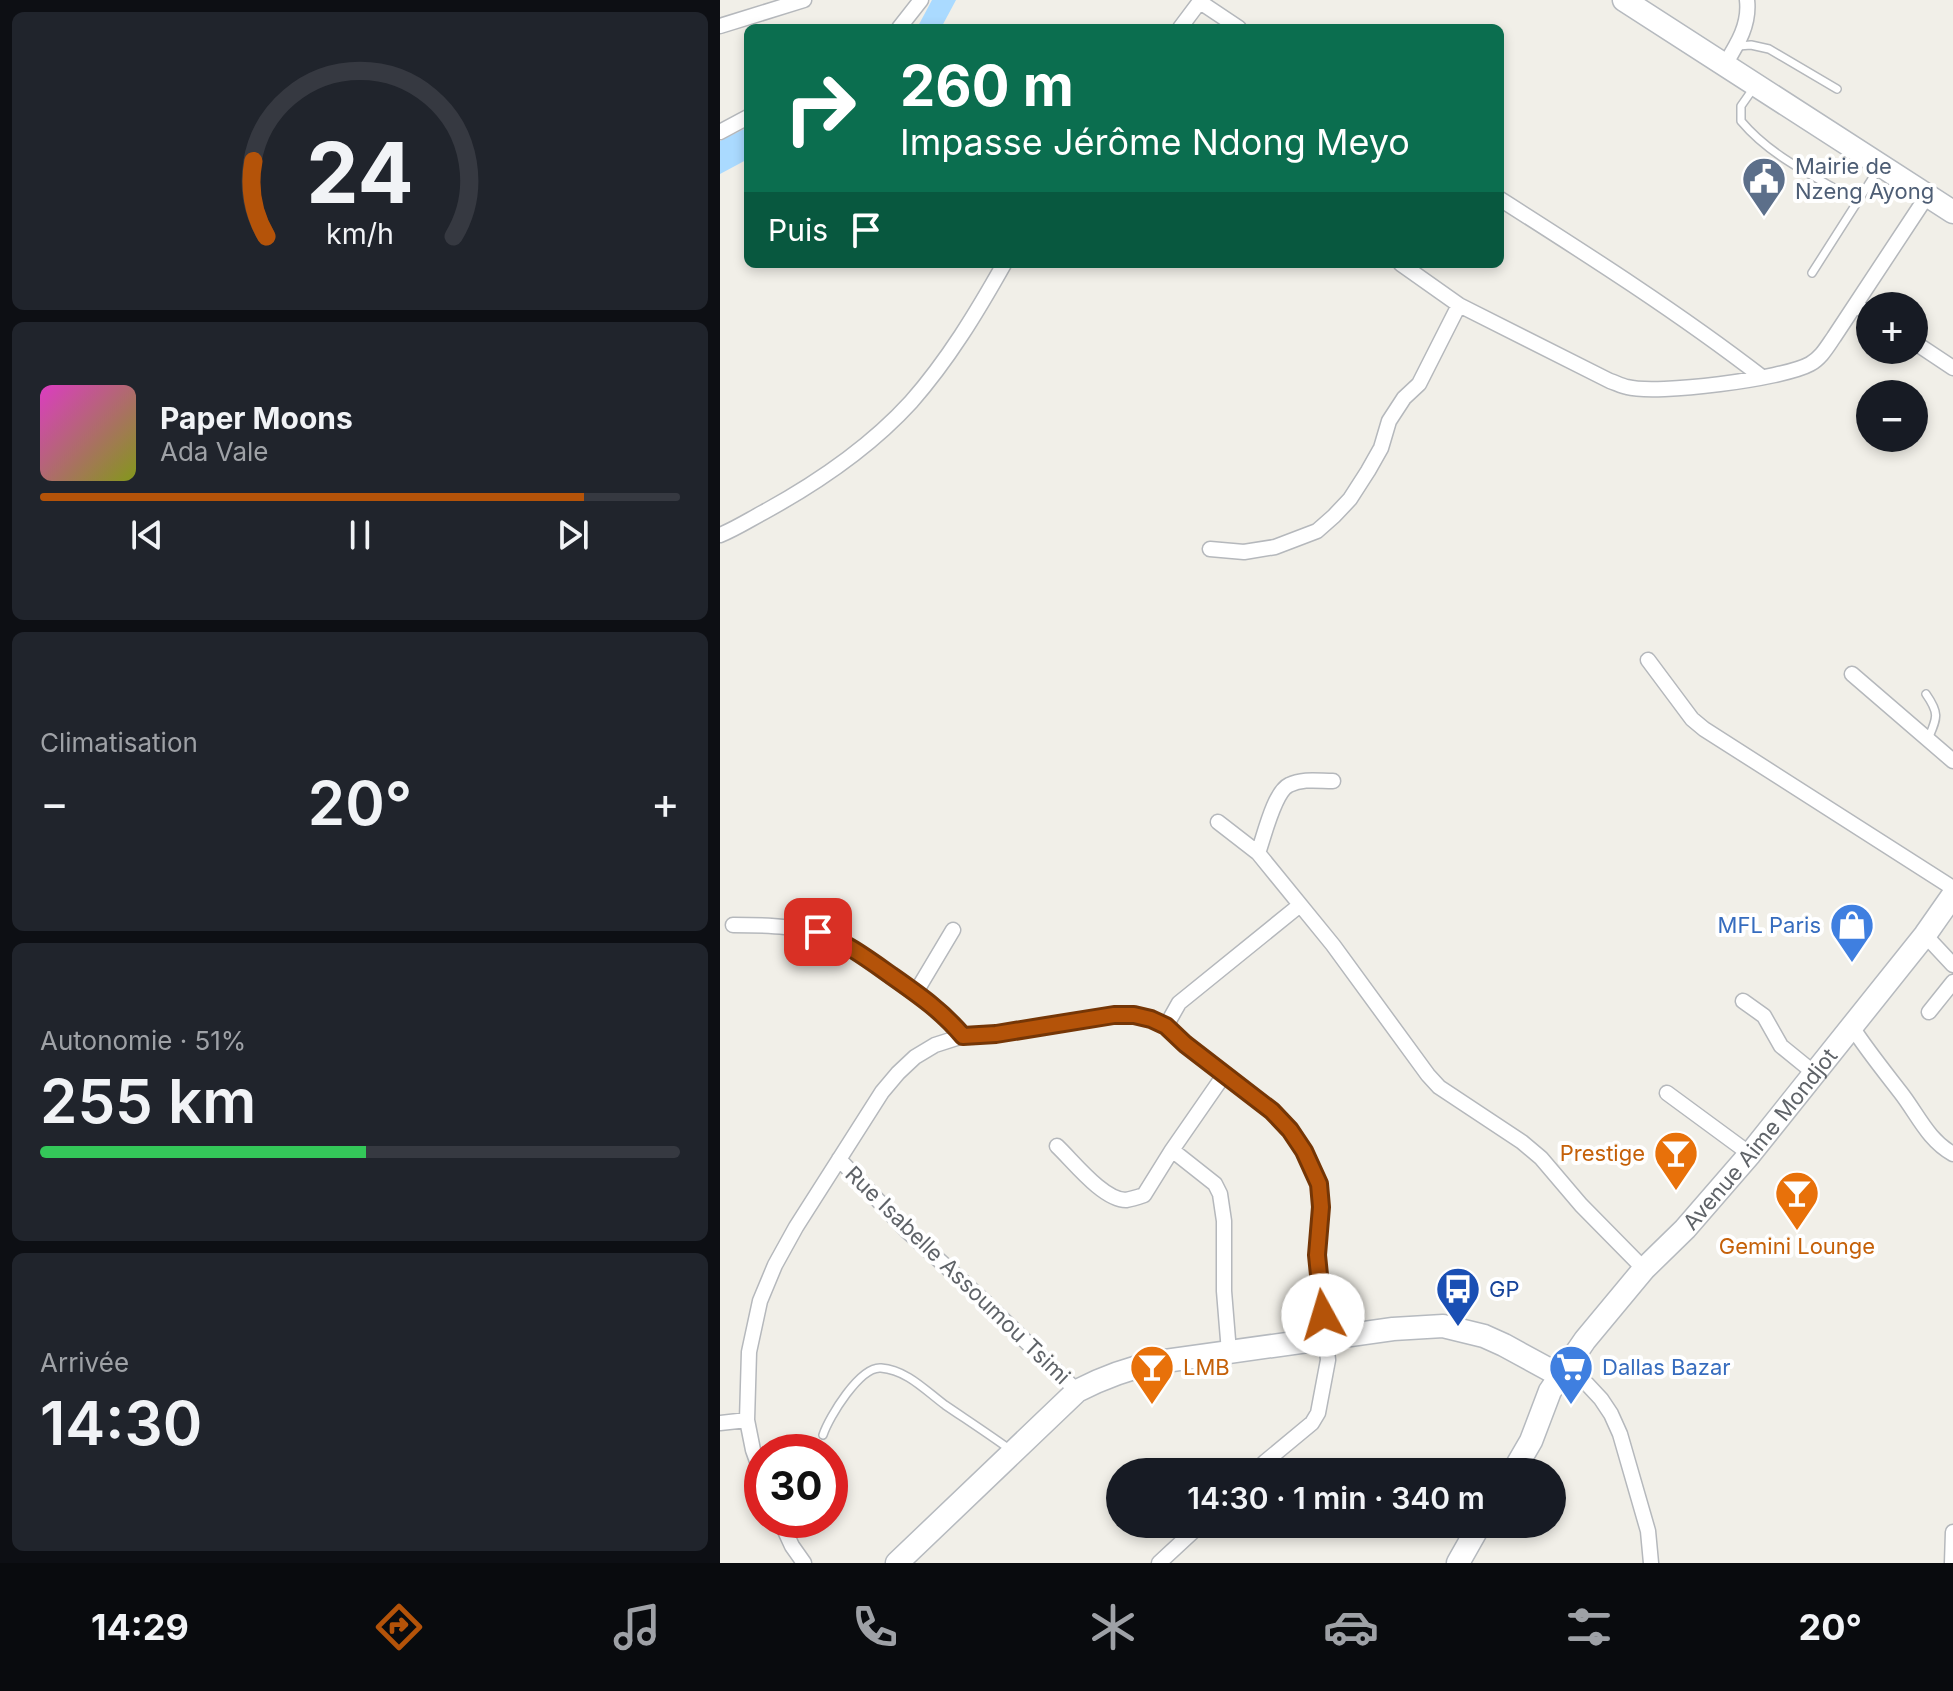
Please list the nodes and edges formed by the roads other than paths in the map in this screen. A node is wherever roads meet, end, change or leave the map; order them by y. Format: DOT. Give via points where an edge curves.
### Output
graph roads {
  1 [pos="804,0"];
  2 [pos="921,0"];
  3 [pos="1624,0"];
  4 [pos="1747,0"];
  5 [pos="1201,1"];
  6 [pos="781,3"];
  7 [pos="902,24"];
  8 [pos="1183,24"];
  9 [pos="1233,24"];
  10 [pos="720,26"];
  11 [pos="1730,56"];
  12 [pos="1755,86"];
  13 [pos="1837,89"];
  14 [pos="744,119"];
  15 [pos="720,132"];
  16 [pos="1880,166"];
  17 [pos="1927,196"];
  18 [pos="1504,202"];
  19 [pos="1858,202"];
  20 [pos="1953,212"];
  21 [pos="1002,268"];
  22 [pos="1407,268"];
  23 [pos="1812,273"];
  24 [pos="1459,305"];
  25 [pos="1855,305"];
  26 [pos="1928,351"];
  27 [pos="1953,368"];
  28 [pos="1762,377"];
  29 [pos="720,535"];
  30 [pos="1210,549"];
  31 [pos="1648,660"];
  32 [pos="1852,674"];
  33 [pos="1926,694"];
  34 [pos="1928,739"];
  35 [pos="1953,761"];
  36 [pos="1333,781"];
  37 [pos="1218,822"];
  38 [pos="1258,853"];
  39 [pos="1953,888"];
  40 [pos="1953,895"];
  41 [pos="1300,905"];
  42 [pos="733,925"];
  43 [pos="953,930"];
  44 [pos="1925,935"];
  45 [pos="1953,965"];
  46 [pos="1953,982"];
  47 [pos="916,992"];
  48 [pos="1743,1001"];
  49 [pos="1929,1012"];
  50 [pos="1166,1026"];
  51 [pos="1852,1027"];
  52 [pos="963,1036"];
  53 [pos="1813,1072"];
  54 [pos="1224,1075"];
  55 [pos="1667,1093"];
  56 [pos="1057,1146"];
  57 [pos="1172,1150"];
  58 [pos="1750,1154"];
  59 [pos="1953,1154"];
  60 [pos="839,1159"];
  61 [pos="1644,1269"];
  62 [pos="1326,1339"];
  63 [pos="1229,1352"];
  64 [pos="1559,1375"];
  65 [pos="1077,1391"];
  66 [pos="747,1420"];
  67 [pos="720,1423"];
  68 [pos="750,1434"];
  69 [pos="823,1434"];
  70 [pos="1014,1452"];
  71 [pos="1270,1458"];
  72 [pos="1521,1458"];
  73 [pos="1953,1532"];
  74 [pos="788,1538"];
  75 [pos="1186,1538"];
  76 [pos="1472,1538"];
  77 [pos="804,1563"];
  78 [pos="897,1563"];
  79 [pos="1159,1563"];
  80 [pos="1458,1563"];
  81 [pos="1651,1563"];
  82 [pos="1952,1563"];
  1 -- 6 [label="street"];
  2 -- 7 [label="street"];
  3 -- 11 [label="main road"];
  4 -- 11 [label="street" via="1745,26"];
  5 -- 8 [label="street"];
  5 -- 9 [label="street"];
  6 -- 10 [label="street"];
  11 -- 12 [label="main road"];
  11 -- 13 [label="lane" via="1751,45 1769,49"];
  12 -- 16 [label="main road"];
  12 -- 19 [label="lane" via="1741,106 1741,121 1750,132 1775,154"];
  14 -- 15 [label="street"];
  16 -- 17 [label="main road"];
  16 -- 19 [label="lane"];
  17 -- 20 [label="main road"];
  17 -- 25 [label="street"];
  18 -- 28 [label="street"];
  19 -- 23 [label="lane"];
  21 -- 29 [label="street" via="954,347 892,422 801,491"];
  22 -- 24 [label="street"];
  24 -- 28 [label="street" via="1629,388"];
  24 -- 30 [label="street" via="1419,384 1389,421 1368,471 1334,516 1317,531 1275,547 1244,552"];
  25 -- 28 [label="street" via="1813,363"];
  26 -- 27 [label="street"];
  31 -- 39 [label="street" via="1704,729"];
  32 -- 34 [label="street"];
  33 -- 34 [label="lane" via="1936,708"];
  34 -- 35 [label="street"];
  36 -- 38 [label="street" via="1286,786"];
  37 -- 38 [label="street"];
  38 -- 41 [label="street"];
  40 -- 44 [label="main road, Avenue Aime Mondjot"];
  41 -- 50 [label="street" via="1179,1003"];
  41 -- 61 [label="street" via="1439,1087 1541,1158"];
  42 -- 47 [label="street" via="818,932"];
  43 -- 47 [label="street"];
  44 -- 45 [label="street"];
  44 -- 51 [label="main road, Avenue Aime Mondjot"];
  46 -- 49 [label="street"];
  47 -- 52 [label="street"];
  48 -- 53 [label="street" via="1764,1016 1781,1046"];
  50 -- 52 [label="street" via="1134,1015 1114,1015"];
  50 -- 54 [label="street"];
  51 -- 53 [label="main road, Avenue Aime Mondjot"];
  51 -- 59 [label="street" via="1928,1134"];
  52 -- 60 [label="street" via="935,1045 898,1073"];
  53 -- 58 [label="main road, Avenue Aime Mondjot"];
  54 -- 57 [label="street"];
  54 -- 62 [label="street" via="1290,1130 1319,1184 1317,1255"];
  55 -- 58 [label="street"];
  56 -- 57 [label="street" via="1105,1193 1127,1200 1144,1195"];
  57 -- 63 [label="street" via="1220,1194"];
  58 -- 61 [label="main road, Avenue Aime Mondjot"];
  60 -- 65 [label="street, Rue Isabelle Assoumou Tsimi" via="907,1231"];
  60 -- 66 [label="street" via="775,1265 760,1301 749,1352"];
  61 -- 64 [label="main road, Avenue Aime Mondjot"];
  62 -- 63 [label="main road"];
  62 -- 64 [label="main road" via="1404,1328 1458,1328"];
  62 -- 71 [label="street" via="1328,1360 1318,1413"];
  63 -- 65 [label="main road" via="1128,1368"];
  64 -- 72 [label="main road, Avenue Aime Mondjot"];
  64 -- 81 [label="street" via="1587,1384 1611,1414 1648,1531"];
  65 -- 70 [label="main road"];
  66 -- 67 [label="street"];
  66 -- 68 [label="street"];
  69 -- 70 [label="lane" via="853,1386 872,1369 881,1368 908,1377"];
  70 -- 78 [label="main road"];
  73 -- 82 [label="street"];
  74 -- 77 [label="street"];
  75 -- 79 [label="street"];
  76 -- 80 [label="main road"];
}
